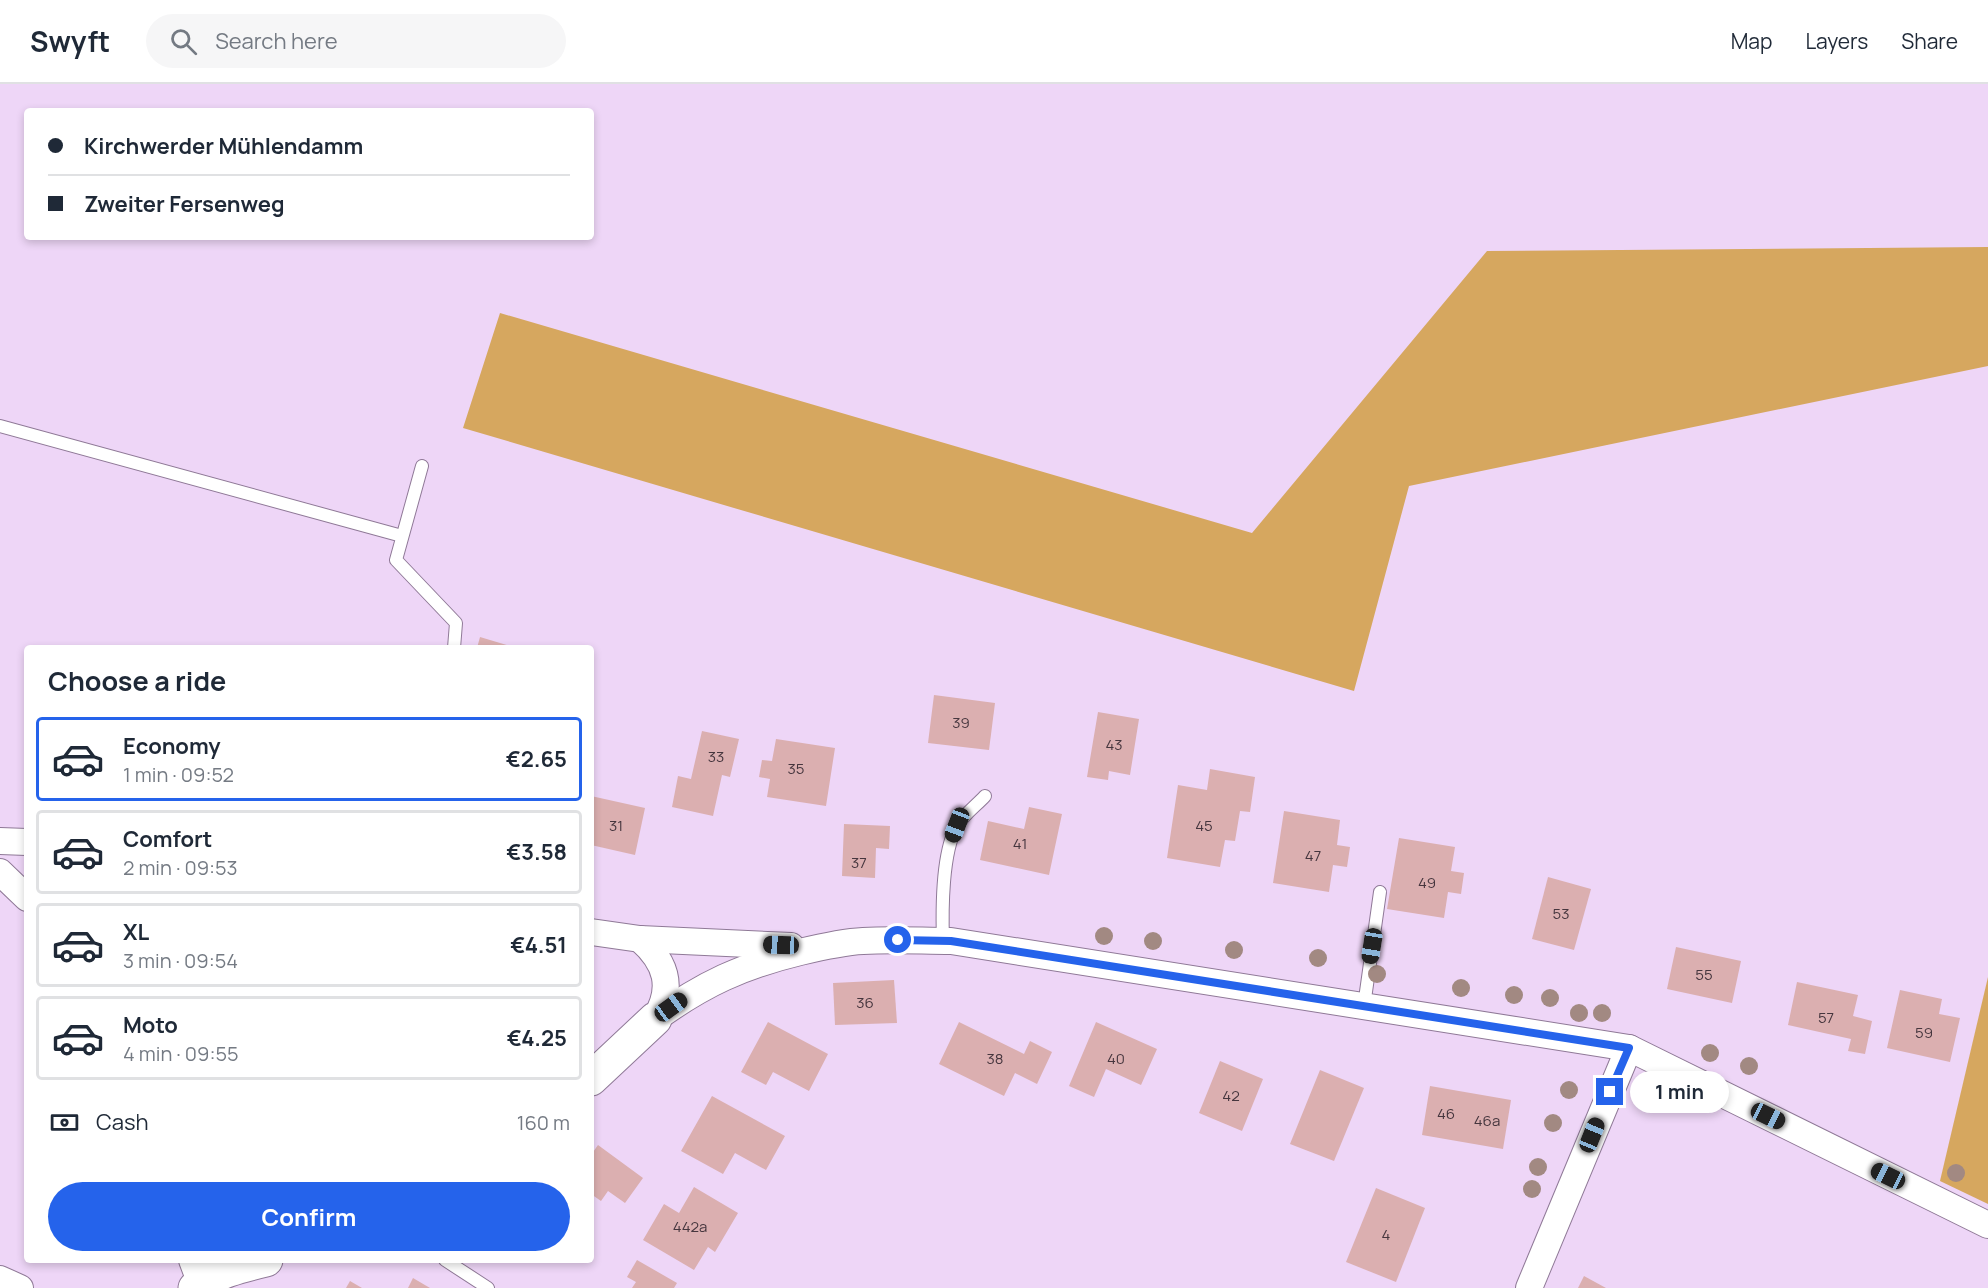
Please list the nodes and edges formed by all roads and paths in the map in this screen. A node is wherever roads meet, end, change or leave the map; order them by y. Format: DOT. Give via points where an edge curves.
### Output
graph roads {
  1 [pos="0,426"];
  2 [pos="422,466"];
  3 [pos="402,536"];
  4 [pos="454,645"];
  5 [pos="985,796"];
  6 [pos="0,841"];
  7 [pos="24,842"];
  8 [pos="0,872"];
  9 [pos="1380,892"];
  10 [pos="24,895"];
  11 [pos="594,932"];
  12 [pos="640,939"];
  13 [pos="943,941"];
  14 [pos="821,947"];
  15 [pos="1364,1006"];
  16 [pos="655,1019"];
  17 [pos="1629,1048"];
  18 [pos="594,1076"];
  19 [pos="1988,1225"];
  20 [pos="256,1263"];
  21 [pos="450,1263"];
  22 [pos="196,1277"];
  23 [pos="0,1279"];
  24 [pos="20,1288"];
  25 [pos="488,1288"];
  26 [pos="1529,1288"];
  1 -- 3 [label="lane"];
  2 -- 3 [label="lane"];
  3 -- 4 [label="lane" via="396,560 456,622"];
  5 -- 13 [label="lane" via="957,825 951,842 942,901"];
  6 -- 7 [label="street"];
  8 -- 10 [label="street"];
  9 -- 15 [label="lane"];
  11 -- 12 [label="street"];
  12 -- 14 [label="street"];
  12 -- 16 [label="street" via="661,966 666,984 664,1004"];
  13 -- 14 [label="street" via="861,941"];
  13 -- 15 [label="street"];
  14 -- 16 [label="street" via="728,974 687,995"];
  15 -- 17 [label="street"];
  16 -- 18 [label="street"];
  17 -- 19 [label="street"];
  17 -- 26 [label="street"];
  20 -- 22 [label="street"];
  21 -- 25 [label="lane"];
  23 -- 24 [label="street"];
}
